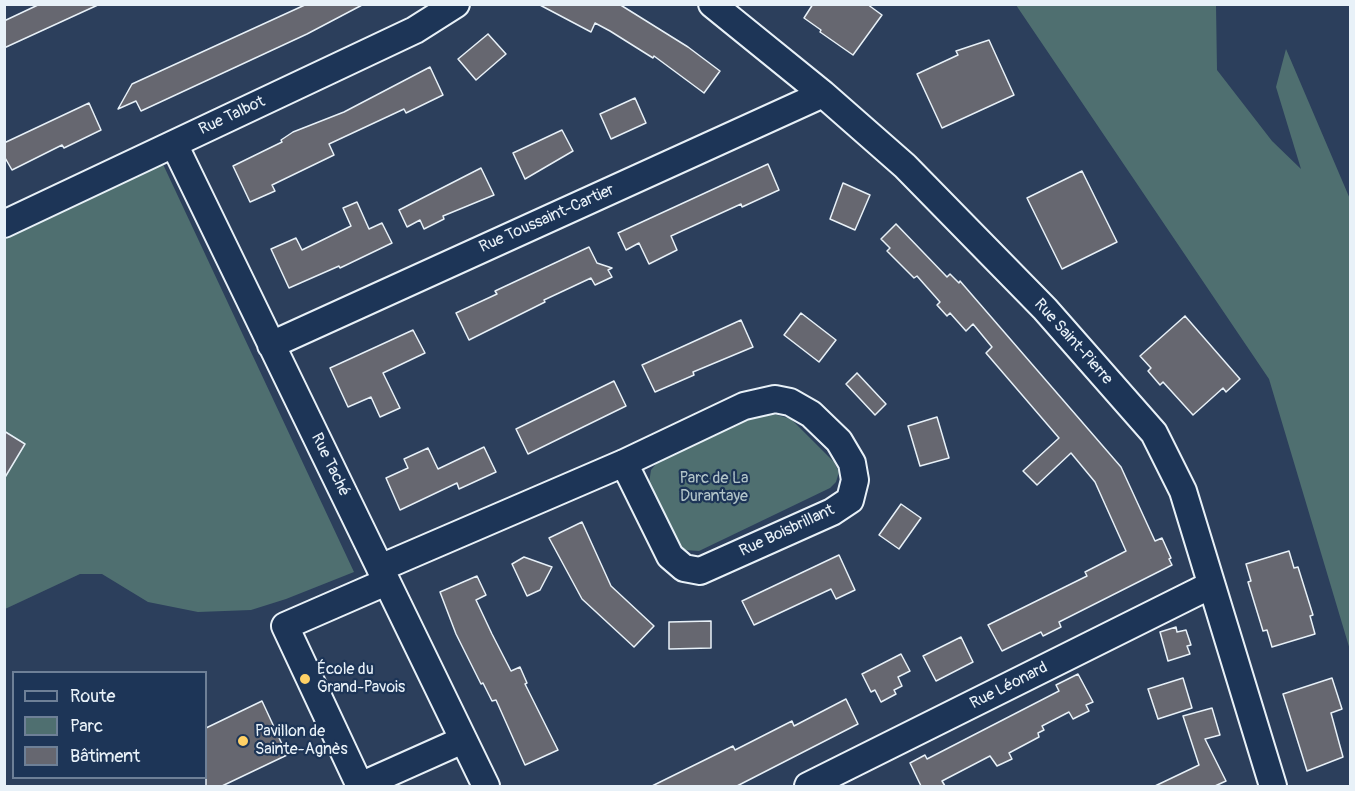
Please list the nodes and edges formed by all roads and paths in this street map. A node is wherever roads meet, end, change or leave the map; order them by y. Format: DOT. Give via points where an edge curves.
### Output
graph roads {
  1 [pos="456,4"];
  2 [pos="712,4"];
  3 [pos="823,94"];
  4 [pos="174,144"];
  5 [pos="4,224"];
  6 [pos="271,345"];
  7 [pos="624,463"];
  8 [pos="383,575"];
  9 [pos="1211,585"];
  10 [pos="463,740"];
  11 [pos="360,786"];
  12 [pos="486,786"];
  13 [pos="808,786"];
  14 [pos="1273,786"];
  1 -- 4 [label="street, Rue Talbot" via="415,30"];
  2 -- 3 [label="street, Rue Saint-Pierre"];
  3 -- 6 [label="street, Rue Toussaint-Cartier"];
  3 -- 9 [label="street, Rue Saint-Pierre" via="905,166 1029,292 1154,433 1183,492"];
  4 -- 5 [label="street, Rue Talbot"];
  4 -- 6 [label="street, Rue Taché"];
  6 -- 8 [label="street, Rue Taché"];
  7 -- 7 [label="street, Rue Boisbrillant" via="670,555 684,568 700,570 832,512 850,500 855,480 852,463 839,441 811,414 775,399 744,406"];
  7 -- 8 [label="street, Rue Boisbrillant"];
  8 -- 10 [label="street, Rue Taché"];
  8 -- 11 [label="street, Rue Boisbrillant" via="285,626"];
  9 -- 13 [label="street, Rue Léonard"];
  9 -- 14 [label="street, Rue Saint-Pierre"];
  10 -- 11 [label="street"];
  10 -- 12 [label="street, Rue Taché"];
}
